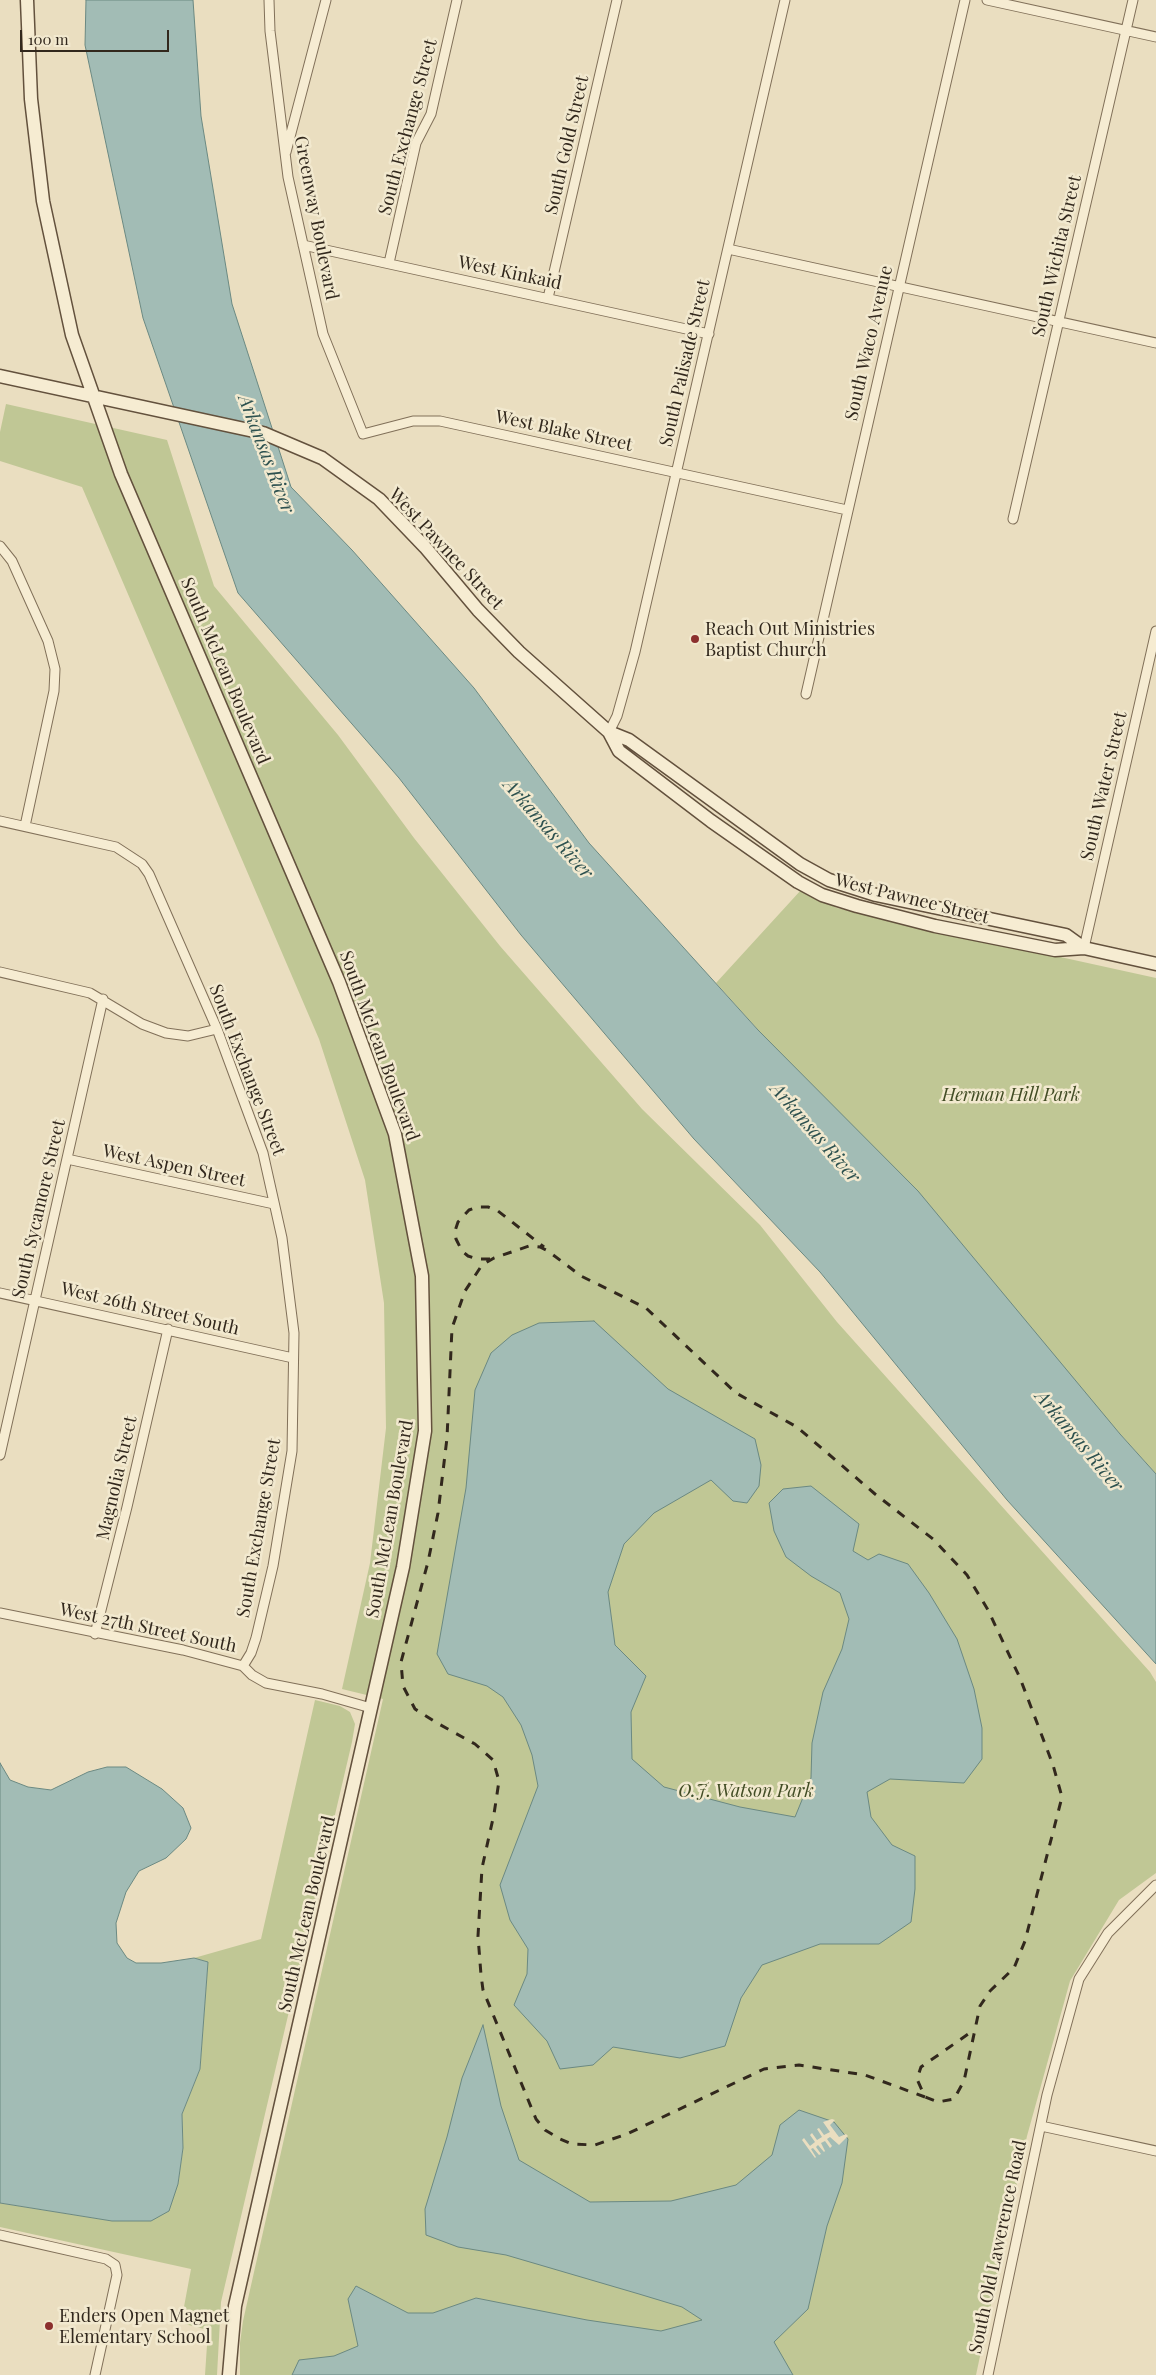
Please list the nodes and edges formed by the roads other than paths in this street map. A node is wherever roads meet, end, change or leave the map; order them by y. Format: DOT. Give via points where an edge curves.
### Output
graph roads {
  1 [pos="27,0"];
  2 [pos="268,0"];
  3 [pos="326,0"];
  4 [pos="457,0"];
  5 [pos="617,0"];
  6 [pos="785,0"];
  7 [pos="965,0"];
  8 [pos="987,0"];
  9 [pos="1133,0"];
  10 [pos="1126,31"];
  11 [pos="1156,37"];
  12 [pos="286,155"];
  13 [pos="303,244"];
  14 [pos="728,250"];
  15 [pos="390,263"];
  16 [pos="898,287"];
  17 [pos="548,298"];
  18 [pos="1058,322"];
  19 [pos="709,334"];
  20 [pos="1156,343"];
  21 [pos="0,376"];
  22 [pos="94,396"];
  23 [pos="363,434"];
  24 [pos="677,472"];
  25 [pos="847,510"];
  26 [pos="1014,519"];
  27 [pos="0,546"];
  28 [pos="1156,631"];
  29 [pos="806,694"];
  30 [pos="609,732"];
  31 [pos="0,821"];
  32 [pos="25,826"];
  33 [pos="1084,948"];
  34 [pos="1156,964"];
  35 [pos="0,972"];
  36 [pos="103,999"];
  37 [pos="217,1029"];
  38 [pos="67,1159"];
  39 [pos="274,1204"];
  40 [pos="0,1292"];
  41 [pos="35,1300"];
  42 [pos="168,1330"];
  43 [pos="293,1358"];
  44 [pos="0,1455"];
  45 [pos="0,1613"];
  46 [pos="95,1634"];
  47 [pos="243,1666"];
  48 [pos="371,1708"];
  49 [pos="1156,1885"];
  50 [pos="1040,2126"];
  51 [pos="1156,2151"];
  52 [pos="0,2235"];
  53 [pos="95,2375"];
  54 [pos="229,2375"];
  55 [pos="988,2375"];
  1 -- 22 [label="main road, South McLean Boulevard" via="31,99 43,201 72,336"];
  2 -- 12 [label="street, Greenway Boulevard"];
  3 -- 12 [label="street"];
  4 -- 15 [label="street, South Exchange Street" via="431,114 416,142"];
  5 -- 17 [label="street, South Gold Street"];
  6 -- 14 [label="street, South Palisade Street"];
  7 -- 16 [label="street, South Waco Avenue"];
  8 -- 10 [label="street"];
  9 -- 10 [label="street, South Wichita Street"];
  10 -- 11 [label="street"];
  10 -- 18 [label="street, South Wichita Street"];
  12 -- 13 [label="street, Greenway Boulevard"];
  13 -- 15 [label="street, West Kinkaid"];
  13 -- 23 [label="street, Greenway Boulevard" via="323,334"];
  14 -- 16 [label="street"];
  14 -- 19 [label="street, South Palisade Street"];
  15 -- 17 [label="street, West Kinkaid"];
  16 -- 18 [label="street"];
  16 -- 25 [label="street, South Waco Avenue"];
  17 -- 19 [label="street, West Kinkaid"];
  18 -- 20 [label="street"];
  18 -- 26 [label="street, South Wichita Street"];
  19 -- 24 [label="street, South Palisade Street"];
  21 -- 22 [label="main road, West Pawnee Street"];
  22 -- 30 [label="main road, West Pawnee Street" via="263,434 322,458 379,500 425,546 478,610 519,652"];
  22 -- 48 [label="main road, South McLean Boulevard" via="121,474 339,982 395,1134 422,1276 425,1431 403,1567"];
  23 -- 24 [label="street, West Blake Street" via="413,420 440,421"];
  24 -- 25 [label="street, West Blake Street"];
  24 -- 30 [label="street, South Palisade Street" via="635,650 617,716"];
  25 -- 29 [label="street, South Waco Avenue"];
  27 -- 32 [label="street" via="7,552 48,641 55,669 54,691"];
  28 -- 33 [label="street, South Water Street"];
  30 -- 33 [label="main road, West Pawnee Street" via="628,740 800,864 829,880 876,895 1066,935"];
  30 -- 33 [label="main road, West Pawnee Street" via="619,751 711,821 822,895 935,926 1055,950"];
  31 -- 32 [label="street"];
  32 -- 37 [label="street, South Exchange Street" via="116,847 130,854 149,874"];
  33 -- 34 [label="main road, West Pawnee Street"];
  35 -- 36 [label="street" via="90,992"];
  36 -- 37 [label="street" via="142,1024 166,1033 188,1036"];
  36 -- 38 [label="street, South Sycamore Street"];
  37 -- 39 [label="street, South Exchange Street" via="263,1153"];
  38 -- 39 [label="street, West Aspen Street"];
  38 -- 41 [label="street, South Sycamore Street"];
  39 -- 43 [label="street, South Exchange Street" via="282,1238 294,1333"];
  40 -- 41 [label="street, West 26th Street South"];
  41 -- 42 [label="street, West 26th Street South"];
  41 -- 44 [label="street, South Sycamore Street"];
  42 -- 43 [label="street, West 26th Street South"];
  42 -- 46 [label="street, Magnolia Street"];
  43 -- 47 [label="street, South Exchange Street" via="292,1451 267,1593 256,1638"];
  45 -- 46 [label="street, West 27th Street South"];
  46 -- 47 [label="street, West 27th Street South" via="183,1650"];
  47 -- 48 [label="street, West 27th Street South" via="266,1684 322,1694"];
  48 -- 54 [label="main road, South McLean Boulevard" via="235,2306"];
  49 -- 50 [label="street, South Old Lawerence Road" via="1108,1932 1079,1979"];
  50 -- 51 [label="street"];
  50 -- 55 [label="street, South Old Lawerence Road"];
  52 -- 53 [label="street" via="106,2259 115,2265 117,2276"];
}
